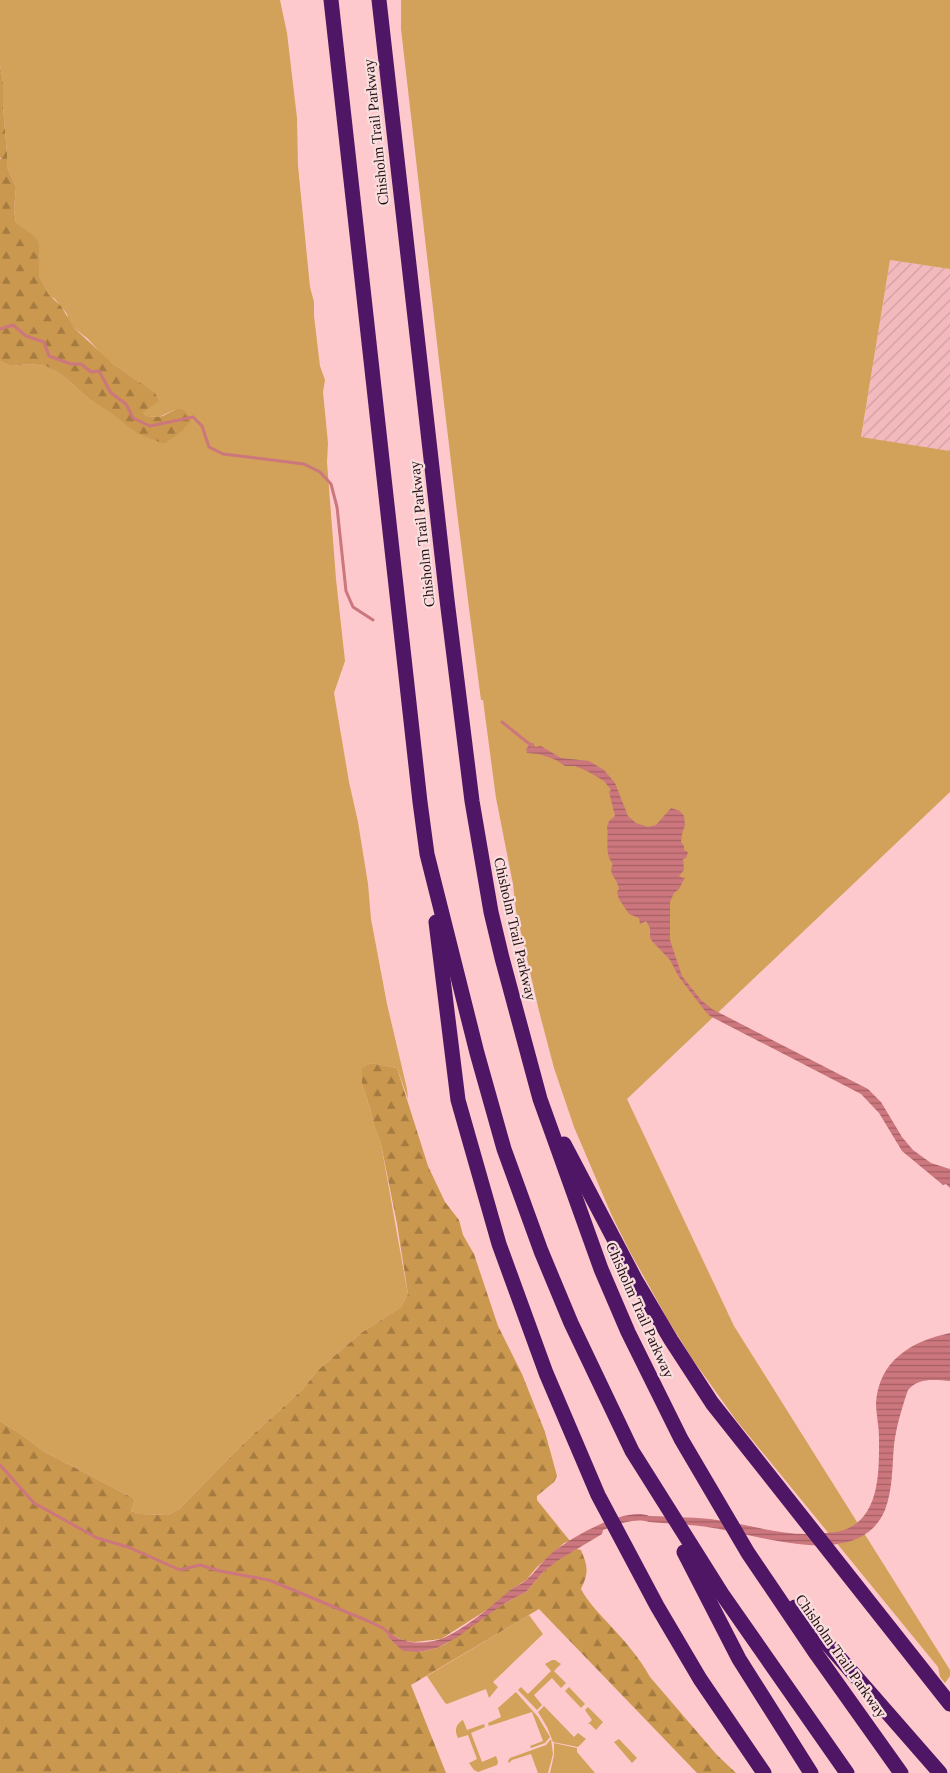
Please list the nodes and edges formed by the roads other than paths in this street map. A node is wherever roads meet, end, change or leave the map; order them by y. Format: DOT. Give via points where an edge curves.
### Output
graph roads {
  1 [pos="331,0"];
  2 [pos="379,0"];
  3 [pos="427,854"];
  4 [pos="540,1099"];
  5 [pos="632,1451"];
  6 [pos="748,1553"];
  7 [pos="950,1704"];
  8 [pos="764,1773"];
  9 [pos="811,1773"];
  10 [pos="846,1773"];
  11 [pos="901,1773"];
  12 [pos="940,1773"];
  1 -- 3 [label="highway, Chisholm Trail Parkway"];
  2 -- 4 [label="highway, Chisholm Trail Parkway" via="474,810 491,912"];
  3 -- 5 [label="highway, Chisholm Trail Parkway" via="504,1149 571,1323"];
  3 -- 8 [label="highway" via="458,1100 522,1312 598,1495 700,1679"];
  4 -- 6 [label="highway, Chisholm Trail Parkway" via="601,1269 628,1332 680,1439"];
  4 -- 7 [label="highway" via="635,1279 712,1403"];
  5 -- 9 [label="highway" via="739,1659"];
  5 -- 10 [label="highway, Chisholm Trail Parkway" via="696,1556"];
  6 -- 11 [label="highway, Chisholm Trail Parkway"];
  6 -- 12 [label="highway"];
}
